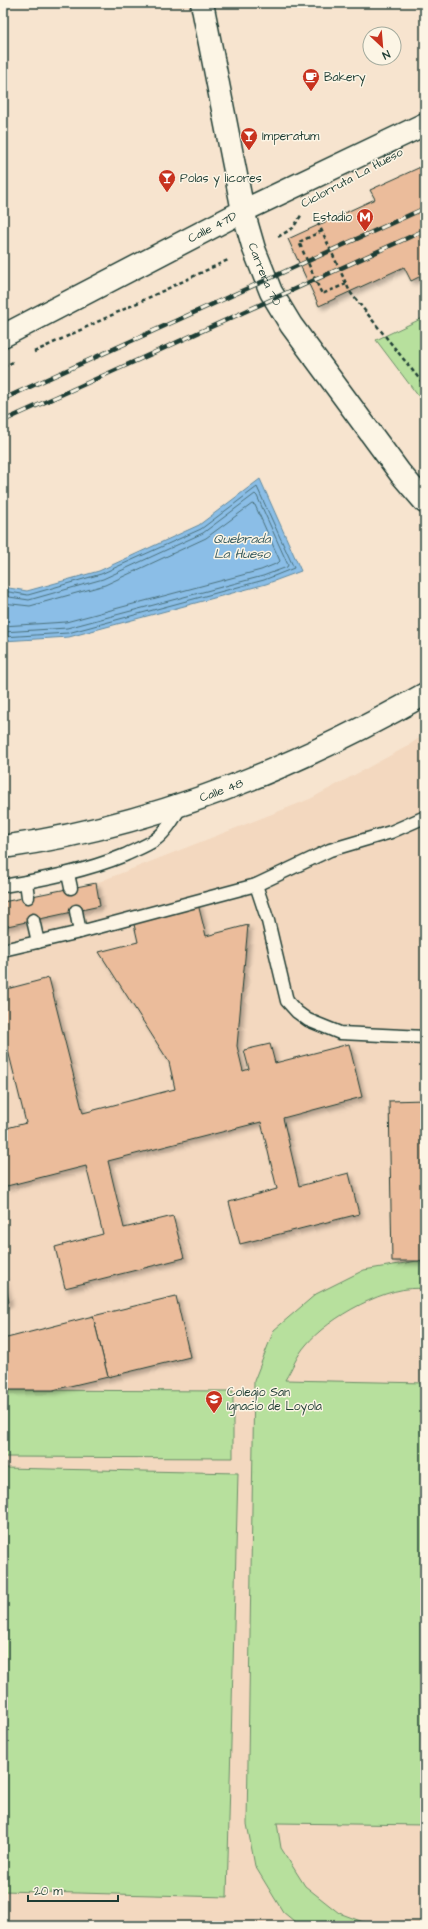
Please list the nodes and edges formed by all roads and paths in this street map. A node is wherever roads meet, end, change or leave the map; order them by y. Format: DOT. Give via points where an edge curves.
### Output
graph roads {
  1 [pos="202,3"];
  2 [pos="425,124"];
  3 [pos="306,210"];
  4 [pos="243,211"];
  5 [pos="316,216"];
  6 [pos="322,232"];
  7 [pos="254,248"];
  8 [pos="346,284"];
  9 [pos="3,336"];
  10 [pos="31,354"];
  11 [pos="17,360"];
  12 [pos="3,367"];
  13 [pos="425,386"];
  14 [pos="425,502"];
  15 [pos="425,694"];
  16 [pos="181,806"];
  17 [pos="425,817"];
  18 [pos="3,847"];
  19 [pos="68,874"];
  20 [pos="26,882"];
  21 [pos="256,885"];
  22 [pos="3,886"];
  23 [pos="71,888"];
  24 [pos="28,897"];
  25 [pos="76,911"];
  26 [pos="33,920"];
  27 [pos="80,932"];
  28 [pos="38,942"];
  29 [pos="3,950"];
  30 [pos="425,1037"];
  1 -- 4 [label="main road, Carrera 70"];
  2 -- 4 [label="main road, Calle 47D"];
  3 -- 7 [label="path, Ciclorruta La Hueso" via="293,228 284,235"];
  4 -- 7 [label="main road, Carrera 70"];
  4 -- 9 [label="main road, Calle 47D"];
  5 -- 6 [label="path"];
  6 -- 8 [label="path"];
  6 -- 8 [label="path" via="299,242 322,294"];
  7 -- 10 [label="path, Ciclorruta La Hueso"];
  7 -- 14 [label="main road, Carrera 70" via="272,292 291,325 400,473"];
  8 -- 13 [label="path"];
  11 -- 12 [label="path"];
  15 -- 16 [label="main road, Calle 48" via="304,758"];
  16 -- 18 [label="main road, Calle 48" via="108,826"];
  16 -- 19 [label="lane" via="156,839 103,864"];
  17 -- 21 [label="lane" via="391,832 330,850"];
  19 -- 20 [label="lane"];
  19 -- 23 [label="lane"];
  20 -- 22 [label="lane"];
  20 -- 24 [label="lane"];
  21 -- 27 [label="lane"];
  21 -- 30 [label="lane" via="268,921 287,1001 297,1012 308,1020 340,1033"];
  25 -- 27 [label="lane"];
  26 -- 28 [label="lane"];
  27 -- 28 [label="lane"];
  28 -- 29 [label="lane"];
}
